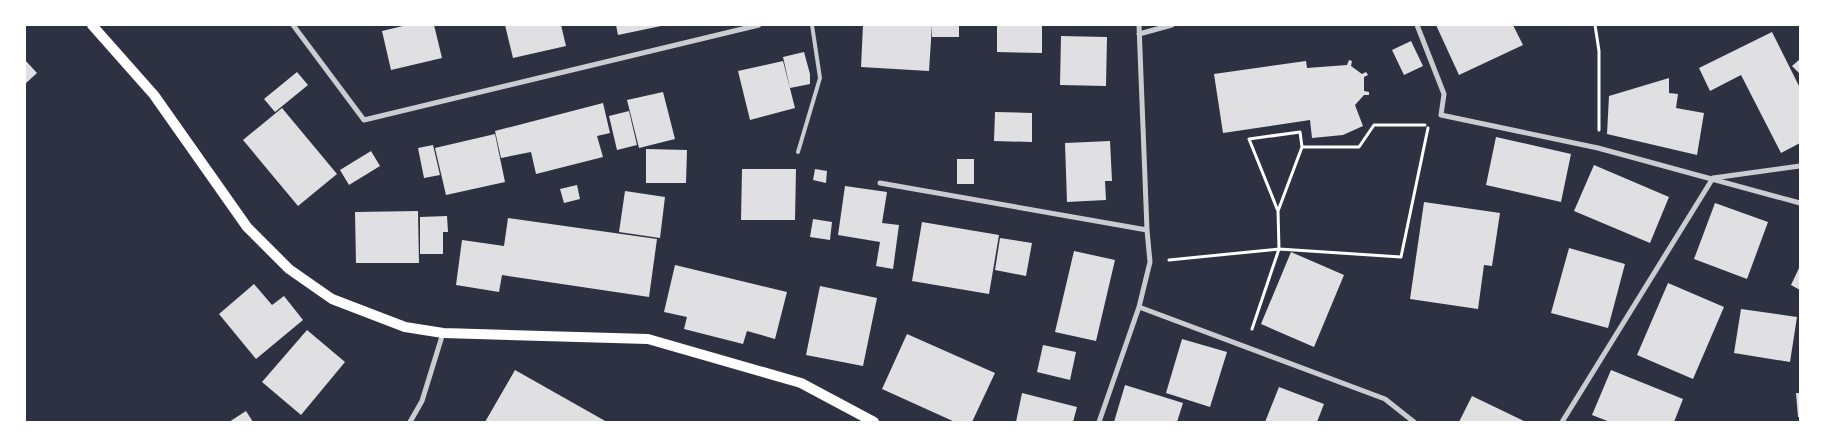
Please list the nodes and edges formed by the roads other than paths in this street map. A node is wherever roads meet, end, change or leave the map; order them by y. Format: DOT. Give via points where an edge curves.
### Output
graph roads {
  1 [pos="92,25"];
  2 [pos="293,25"];
  3 [pos="759,25"];
  4 [pos="812,25"];
  5 [pos="1139,25"];
  6 [pos="1172,25"];
  7 [pos="1417,25"];
  8 [pos="1139,34"];
  9 [pos="798,152"];
  10 [pos="1800,166"];
  11 [pos="1713,178"];
  12 [pos="880,182"];
  13 [pos="1800,202"];
  14 [pos="1146,230"];
  15 [pos="1139,307"];
  16 [pos="443,332"];
  17 [pos="410,422"];
  18 [pos="874,422"];
  19 [pos="1099,422"];
  20 [pos="1414,422"];
  21 [pos="1562,422"];
  1 -- 16 [label="main road" via="154,95 248,228 289,269 332,299 405,327"];
  2 -- 3 [label="street" via="364,120"];
  4 -- 9 [label="lane" via="820,78"];
  5 -- 8 [label="street"];
  6 -- 8 [label="street"];
  7 -- 11 [label="street" via="1444,94 1441,115 1598,148"];
  8 -- 14 [label="street"];
  10 -- 11 [label="street"];
  11 -- 13 [label="street"];
  11 -- 21 [label="street"];
  12 -- 14 [label="street"];
  14 -- 15 [label="street" via="1150,262"];
  15 -- 19 [label="street"];
  15 -- 20 [label="street" via="1385,399"];
  16 -- 17 [label="street" via="422,401"];
  16 -- 18 [label="main road" via="648,339 801,383"];
}
